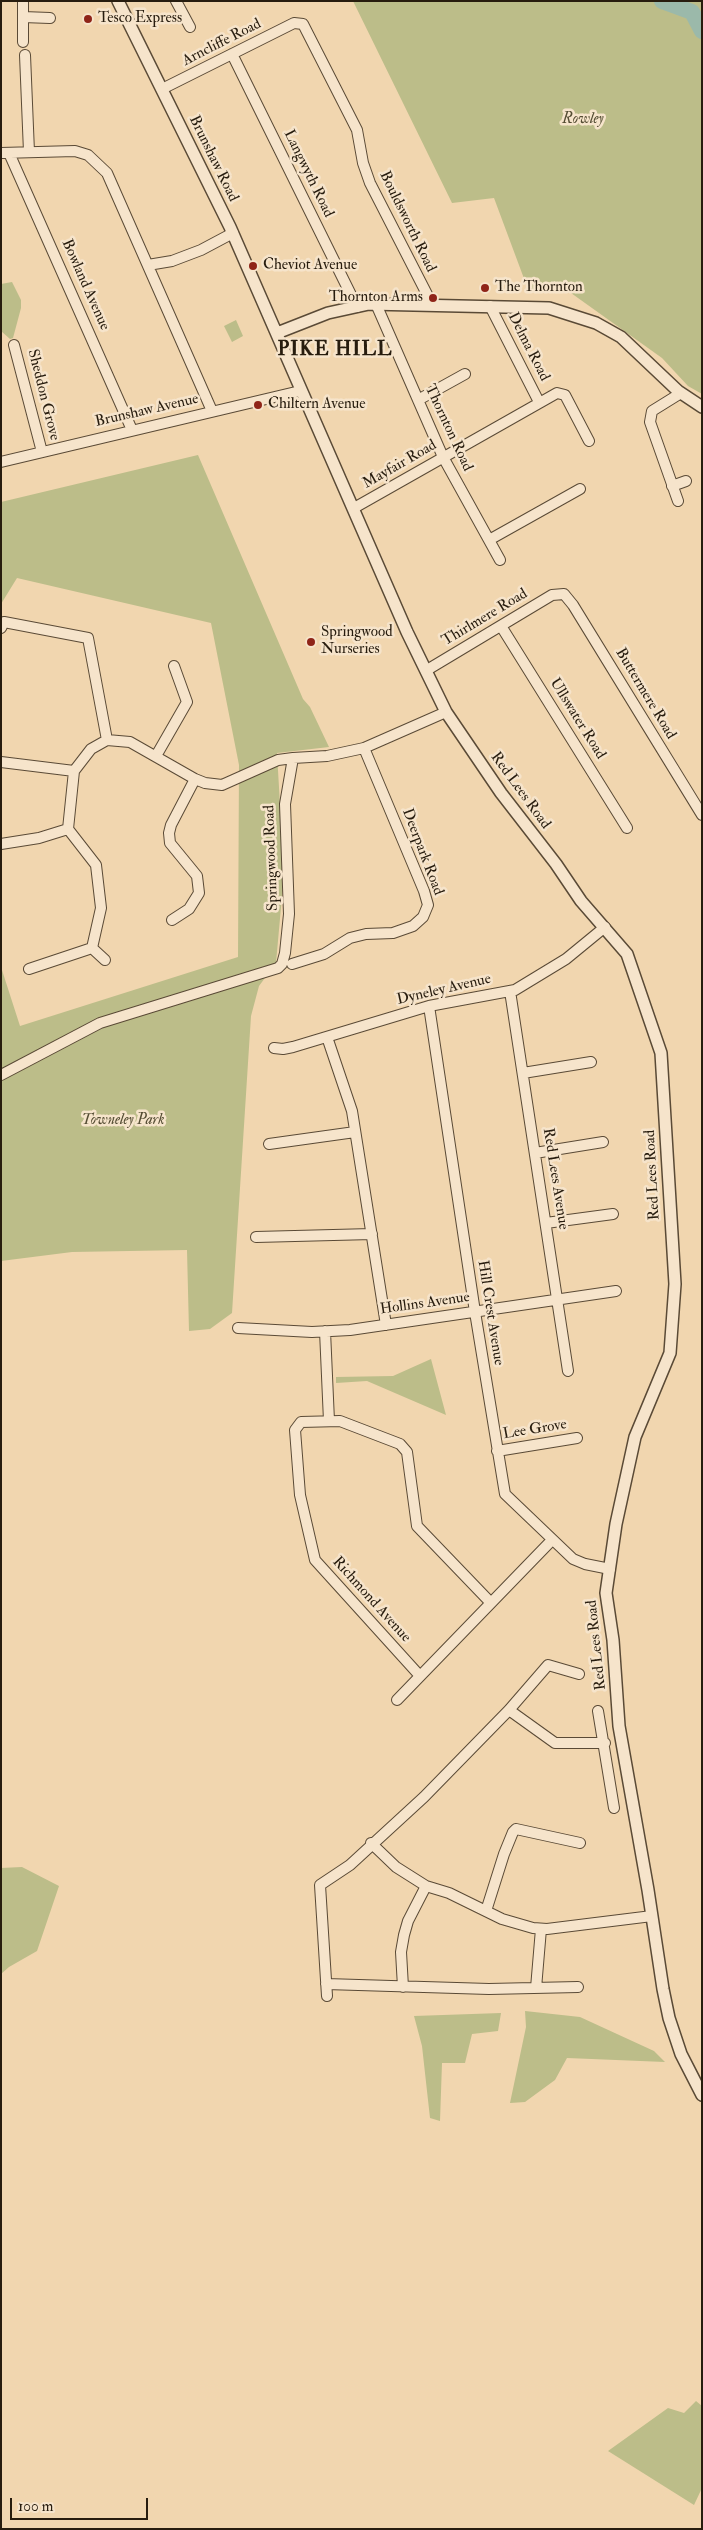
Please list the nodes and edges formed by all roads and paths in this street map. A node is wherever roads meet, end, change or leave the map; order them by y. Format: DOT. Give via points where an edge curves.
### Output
graph roads {
  1 [pos="24,1"];
  2 [pos="176,1"];
  3 [pos="119,2"];
  4 [pos="23,18"];
  5 [pos="50,18"];
  6 [pos="294,22"];
  7 [pos="190,27"];
  8 [pos="23,42"];
  9 [pos="232,54"];
  10 [pos="25,55"];
  11 [pos="162,89"];
  12 [pos="29,152"];
  13 [pos="5,153"];
  14 [pos="232,233"];
  15 [pos="148,265"];
  16 [pos="376,304"];
  17 [pos="432,304"];
  18 [pos="490,306"];
  19 [pos="357,307"];
  20 [pos="277,333"];
  21 [pos="14,345"];
  22 [pos="465,374"];
  23 [pos="300,391"];
  24 [pos="681,393"];
  25 [pos="418,400"];
  26 [pos="539,402"];
  27 [pos="702,408"];
  28 [pos="212,411"];
  29 [pos="132,430"];
  30 [pos="589,441"];
  31 [pos="42,452"];
  32 [pos="443,457"];
  33 [pos="1,462"];
  34 [pos="686,481"];
  35 [pos="672,486"];
  36 [pos="580,489"];
  37 [pos="678,501"];
  38 [pos="354,508"];
  39 [pos="489,540"];
  40 [pos="500,560"];
  41 [pos="559,593"];
  42 [pos="501,626"];
  43 [pos="1,628"];
  44 [pos="174,666"];
  45 [pos="427,670"];
  46 [pos="446,712"];
  47 [pos="107,740"];
  48 [pos="364,748"];
  49 [pos="156,756"];
  50 [pos="293,758"];
  51 [pos="1,762"];
  52 [pos="74,771"];
  53 [pos="195,779"];
  54 [pos="702,815"];
  55 [pos="627,828"];
  56 [pos="68,829"];
  57 [pos="1,844"];
  58 [pos="172,920"];
  59 [pos="605,927"];
  60 [pos="92,948"];
  61 [pos="105,960"];
  62 [pos="292,964"];
  63 [pos="29,968"];
  64 [pos="510,991"];
  65 [pos="429,1006"];
  66 [pos="327,1037"];
  67 [pos="274,1048"];
  68 [pos="591,1062"];
  69 [pos="523,1073"];
  70 [pos="1,1075"];
  71 [pos="355,1132"];
  72 [pos="603,1142"];
  73 [pos="269,1144"];
  74 [pos="535,1153"];
  75 [pos="613,1214"];
  76 [pos="546,1223"];
  77 [pos="372,1234"];
  78 [pos="256,1237"];
  79 [pos="616,1291"];
  80 [pos="558,1300"];
  81 [pos="475,1312"];
  82 [pos="386,1325"];
  83 [pos="238,1328"];
  84 [pos="326,1331"];
  85 [pos="568,1371"];
  86 [pos="330,1421"];
  87 [pos="577,1438"];
  88 [pos="497,1451"];
  89 [pos="552,1540"];
  90 [pos="610,1569"];
  91 [pos="491,1603"];
  92 [pos="580,1674"];
  93 [pos="420,1676"];
  94 [pos="397,1700"];
  95 [pos="509,1710"];
  96 [pos="598,1711"];
  97 [pos="604,1742"];
  98 [pos="614,1808"];
  99 [pos="580,1842"];
  100 [pos="371,1843"];
  101 [pos="426,1886"];
  102 [pos="486,1911"];
  103 [pos="652,1916"];
  104 [pos="542,1929"];
  105 [pos="326,1984"];
  106 [pos="403,1987"];
  107 [pos="578,1987"];
  108 [pos="536,1988"];
  109 [pos="326,1996"];
  110 [pos="702,2095"];
  1 -- 4 [label="street"];
  2 -- 7 [label="street"];
  3 -- 11 [label="street, Brunshaw Road"];
  4 -- 5 [label="street"];
  4 -- 8 [label="street"];
  6 -- 9 [label="street, Arncliffe Road"];
  6 -- 17 [label="street, Bouldsworth Road" via="303,24 357,130 370,184"];
  9 -- 11 [label="street, Arncliffe Road"];
  9 -- 19 [label="street, Langwyth Road"];
  10 -- 12 [label="street"];
  11 -- 14 [label="street, Brunshaw Road"];
  12 -- 13 [label="street"];
  12 -- 15 [label="street" via="75,151 98,162 107,172"];
  13 -- 29 [label="street, Bowland Avenue"];
  14 -- 15 [label="street" via="201,250 172,261"];
  14 -- 20 [label="street, Brunshaw Road"];
  15 -- 28 [label="street"];
  16 -- 17 [label="street"];
  16 -- 19 [label="street"];
  16 -- 25 [label="street, Thornton Road"];
  17 -- 18 [label="street"];
  18 -- 24 [label="street" via="549,308 596,322 621,337"];
  18 -- 26 [label="street, Delma Road"];
  19 -- 20 [label="street" via="328,313"];
  20 -- 23 [label="street, Red Lees Road"];
  21 -- 31 [label="street, Sheddon Grove"];
  22 -- 25 [label="street"];
  23 -- 28 [label="street, Brunshaw Avenue"];
  23 -- 38 [label="street, Red Lees Road"];
  24 -- 27 [label="street"];
  24 -- 35 [label="street" via="650,415"];
  25 -- 32 [label="street, Thornton Road"];
  26 -- 30 [label="street, Mayfair Road" via="557,393 565,395"];
  26 -- 32 [label="street, Mayfair Road"];
  28 -- 29 [label="street, Brunshaw Avenue"];
  29 -- 31 [label="street, Brunshaw Avenue"];
  31 -- 33 [label="street, Brunshaw Avenue"];
  32 -- 38 [label="street, Mayfair Road"];
  32 -- 39 [label="street, Thornton Road"];
  34 -- 35 [label="street"];
  35 -- 37 [label="street"];
  36 -- 39 [label="street"];
  38 -- 45 [label="street, Red Lees Road" via="407,632"];
  39 -- 40 [label="street, Thornton Road"];
  41 -- 42 [label="street, Thirlmere Road"];
  41 -- 54 [label="street, Buttermere Road" via="573,605"];
  42 -- 45 [label="street, Thirlmere Road"];
  42 -- 55 [label="street, Ullswater Road"];
  43 -- 47 [label="street" via="4,622 88,638"];
  44 -- 49 [label="street" via="187,702"];
  45 -- 46 [label="street, Red Lees Road"];
  46 -- 48 [label="street"];
  46 -- 59 [label="street, Red Lees Road" via="501,794 581,901"];
  47 -- 49 [label="street" via="130,742"];
  47 -- 52 [label="street" via="91,748"];
  48 -- 50 [label="street" via="327,756"];
  48 -- 62 [label="street, Deerpark Road" via="428,905 423,918 413,926 393,933 350,938 324,954"];
  49 -- 53 [label="street"];
  50 -- 53 [label="street" via="278,760 222,785 205,784"];
  50 -- 70 [label="street, Springwood Road" via="284,804 290,914 285,953 278,968 100,1023"];
  51 -- 52 [label="street"];
  52 -- 56 [label="street"];
  53 -- 58 [label="street" via="169,833 170,843 197,876 198,893 189,909"];
  56 -- 57 [label="street"];
  56 -- 60 [label="street" via="96,865 101,908"];
  59 -- 64 [label="street, Dyneley Avenue" via="566,959"];
  59 -- 90 [label="street, Red Lees Road" via="627,954 661,1053 675,1284 670,1353 635,1437"];
  60 -- 61 [label="street"];
  60 -- 63 [label="street"];
  64 -- 65 [label="street, Dyneley Avenue"];
  64 -- 69 [label="street, Red Lees Avenue"];
  65 -- 66 [label="street, Dyneley Avenue"];
  65 -- 81 [label="street, Hill Crest Avenue"];
  66 -- 67 [label="street, Dyneley Avenue" via="283,1049"];
  66 -- 71 [label="street" via="352,1111"];
  68 -- 69 [label="street"];
  69 -- 74 [label="street, Red Lees Avenue"];
  71 -- 73 [label="street"];
  71 -- 77 [label="street"];
  72 -- 74 [label="street"];
  74 -- 76 [label="street, Red Lees Avenue"];
  75 -- 76 [label="street"];
  76 -- 80 [label="street, Red Lees Avenue"];
  77 -- 78 [label="street"];
  77 -- 82 [label="street"];
  79 -- 80 [label="street, Hollins Avenue"];
  80 -- 81 [label="street, Hollins Avenue"];
  80 -- 85 [label="street, Red Lees Avenue"];
  81 -- 82 [label="street, Hollins Avenue"];
  81 -- 88 [label="street, Hill Crest Avenue"];
  82 -- 84 [label="street, Hollins Avenue"];
  83 -- 84 [label="street, Hollins Avenue"];
  84 -- 86 [label="street"];
  86 -- 91 [label="street, Richmond Avenue" via="340,1421 400,1444 407,1452 417,1526"];
  86 -- 93 [label="street, Richmond Avenue" via="301,1422 295,1430 300,1494 315,1560"];
  87 -- 88 [label="street, Lee Grove"];
  88 -- 89 [label="street, Hill Crest Avenue" via="505,1494"];
  89 -- 90 [label="street, Hill Crest Avenue" via="573,1559"];
  89 -- 91 [label="street"];
  90 -- 103 [label="street, Red Lees Road" via="606,1593 619,1726"];
  91 -- 93 [label="street"];
  92 -- 95 [label="street" via="548,1666"];
  93 -- 94 [label="street"];
  95 -- 97 [label="street" via="555,1742"];
  95 -- 100 [label="street" via="424,1796"];
  96 -- 97 [label="street"];
  97 -- 98 [label="street"];
  99 -- 102 [label="street" via="516,1829 504,1854"];
  100 -- 101 [label="street" via="396,1867"];
  100 -- 105 [label="street" via="350,1865 320,1885"];
  101 -- 102 [label="street"];
  101 -- 106 [label="street" via="404,1936"];
  102 -- 104 [label="street" via="502,1919"];
  103 -- 104 [label="street"];
  103 -- 110 [label="street, Red Lees Road" via="669,2018 681,2054"];
  104 -- 108 [label="street"];
  105 -- 106 [label="street"];
  105 -- 109 [label="street"];
  106 -- 108 [label="street"];
  107 -- 108 [label="street"];
}
